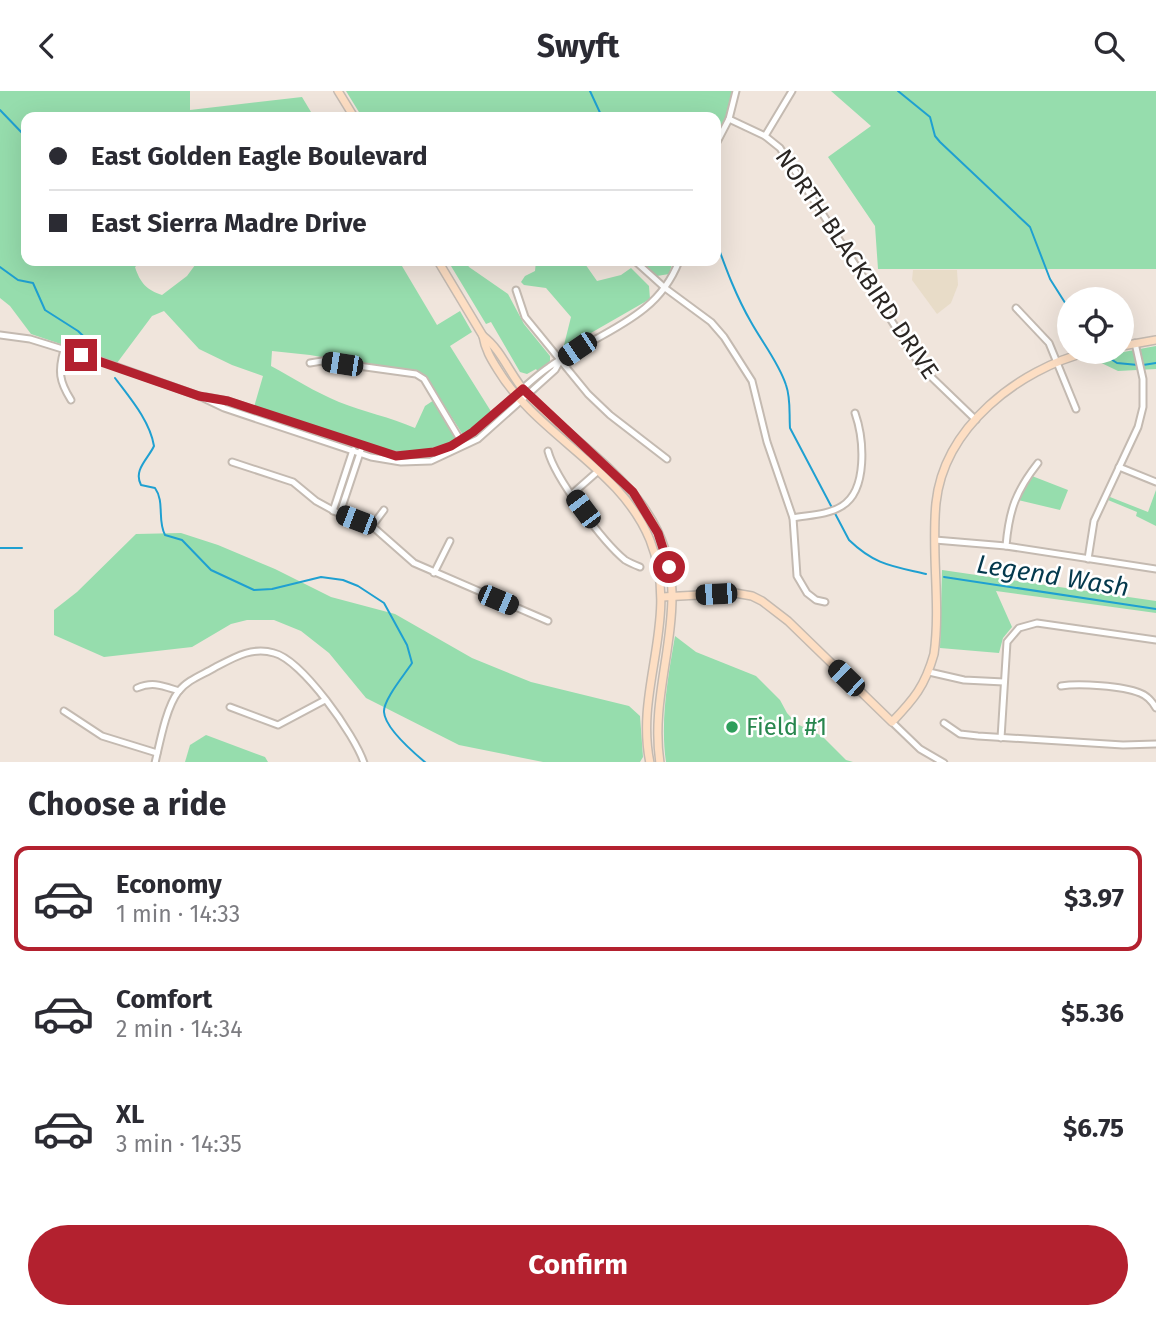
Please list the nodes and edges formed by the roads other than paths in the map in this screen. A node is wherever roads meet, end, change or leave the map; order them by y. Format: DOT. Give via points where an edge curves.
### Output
graph roads {
  1 [pos="338,91"];
  2 [pos="736,91"];
  3 [pos="794,92"];
  4 [pos="351,112"];
  5 [pos="729,119"];
  6 [pos="721,134"];
  7 [pos="765,136"];
  8 [pos="441,266"];
  9 [pos="641,266"];
  10 [pos="676,266"];
  11 [pos="665,288"];
  12 [pos="516,290"];
  13 [pos="1016,308"];
  14 [pos="0,335"];
  15 [pos="483,337"];
  16 [pos="1156,340"];
  17 [pos="1135,343"];
  18 [pos="64,350"];
  19 [pos="1057,358"];
  20 [pos="560,361"];
  21 [pos="310,363"];
  22 [pos="1057,363"];
  23 [pos="1060,364"];
  24 [pos="525,392"];
  25 [pos="199,396"];
  26 [pos="518,398"];
  27 [pos="71,400"];
  28 [pos="1076,409"];
  29 [pos="855,413"];
  30 [pos="976,420"];
  31 [pos="461,440"];
  32 [pos="355,443"];
  33 [pos="465,446"];
  34 [pos="361,449"];
  35 [pos="353,450"];
  36 [pos="548,451"];
  37 [pos="667,459"];
  38 [pos="232,462"];
  39 [pos="1038,463"];
  40 [pos="1119,467"];
  41 [pos="597,472"];
  42 [pos="1156,482"];
  43 [pos="633,492"];
  44 [pos="572,494"];
  45 [pos="384,510"];
  46 [pos="336,512"];
  47 [pos="793,517"];
  48 [pos="372,526"];
  49 [pos="935,540"];
  50 [pos="450,541"];
  51 [pos="1006,546"];
  52 [pos="1088,559"];
  53 [pos="640,567"];
  54 [pos="1156,569"];
  55 [pos="434,573"];
  56 [pos="672,596"];
  57 [pos="662,597"];
  58 [pos="825,602"];
  59 [pos="548,621"];
  60 [pos="1156,640"];
  61 [pos="929,672"];
  62 [pos="1004,682"];
  63 [pos="1061,686"];
  64 [pos="137,688"];
  65 [pos="178,691"];
  66 [pos="325,700"];
  67 [pos="230,707"];
  68 [pos="1156,708"];
  69 [pos="64,711"];
  70 [pos="892,722"];
  71 [pos="944,723"];
  72 [pos="1001,738"];
  73 [pos="1156,744"];
  74 [pos="157,753"];
  75 [pos="155,762"];
  76 [pos="364,762"];
  77 [pos="650,762"];
  78 [pos="660,762"];
  79 [pos="944,762"];
  1 -- 4 [label="street"];
  2 -- 5 [label="street"];
  3 -- 7 [label="street"];
  5 -- 6 [label="street"];
  5 -- 7 [label="street, NORTH BLACKBIRD DRIVE"];
  7 -- 30 [label="street, NORTH BLACKBIRD DRIVE" via="780,148 922,368"];
  8 -- 15 [label="street"];
  9 -- 11 [label="street"];
  10 -- 11 [label="street"];
  11 -- 20 [label="street" via="645,308"];
  11 -- 47 [label="street" via="711,322 752,381"];
  12 -- 20 [label="street" via="525,317"];
  13 -- 19 [label="street"];
  14 -- 18 [label="street"];
  15 -- 24 [label="street" via="492,343"];
  15 -- 26 [label="street" via="484,347"];
  16 -- 17 [label="street"];
  17 -- 40 [label="street" via="1143,407"];
  18 -- 25 [label="street"];
  18 -- 27 [label="street" via="59,377"];
  20 -- 24 [label="street"];
  20 -- 37 [label="street" via="603,408"];
  21 -- 31 [label="street" via="416,374 424,379"];
  22 -- 30 [label="street" via="1018,383"];
  23 -- 28 [label="street"];
  24 -- 26 [label="street"];
  24 -- 43 [label="street"];
  25 -- 32 [label="street" via="228,401"];
  25 -- 35 [label="street"];
  26 -- 31 [label="street"];
  26 -- 33 [label="street" via="478,439"];
  26 -- 41 [label="street"];
  29 -- 47 [label="street" via="861,429 861,466 849,501 826,513"];
  30 -- 49 [label="street" via="942,478"];
  31 -- 33 [label="street"];
  31 -- 34 [label="street" via="413,455"];
  32 -- 34 [label="street"];
  32 -- 35 [label="street"];
  33 -- 34 [label="street" via="415,463 383,460"];
  34 -- 35 [label="street"];
  34 -- 46 [label="street"];
  35 -- 46 [label="street"];
  36 -- 44 [label="street"];
  38 -- 46 [label="street" via="293,482"];
  39 -- 51 [label="street" via="1013,503"];
  40 -- 42 [label="street"];
  40 -- 52 [label="street" via="1094,521"];
  41 -- 43 [label="street" via="608,473"];
  41 -- 44 [label="street"];
  41 -- 57 [label="street" via="622,495 641,522 658,564"];
  43 -- 56 [label="street" via="664,549"];
  44 -- 53 [label="street" via="618,554"];
  45 -- 48 [label="street"];
  46 -- 48 [label="street"];
  47 -- 58 [label="street" via="797,576 807,593"];
  48 -- 55 [label="street" via="414,563"];
  49 -- 51 [label="street"];
  49 -- 61 [label="street" via="935,644"];
  50 -- 55 [label="street"];
  51 -- 52 [label="street"];
  52 -- 54 [label="street"];
  55 -- 59 [label="street"];
  56 -- 57 [label="street"];
  56 -- 70 [label="street" via="735,593 762,601"];
  56 -- 78 [label="street" via="658,723"];
  57 -- 77 [label="street" via="648,716"];
  60 -- 62 [label="street" via="1037,623 1019,628 1007,642"];
  61 -- 62 [label="street"];
  61 -- 70 [label="street" via="917,695"];
  62 -- 72 [label="street"];
  63 -- 68 [label="street" via="1142,693"];
  64 -- 65 [label="street" via="159,684"];
  65 -- 66 [label="street" via="240,655 266,651 289,660"];
  65 -- 74 [label="street"];
  66 -- 67 [label="street" via="278,725"];
  66 -- 76 [label="street"];
  69 -- 74 [label="street" via="102,736"];
  70 -- 79 [label="street" via="920,749"];
  71 -- 72 [label="street" via="960,734"];
  72 -- 73 [label="street"];
  74 -- 75 [label="street"];
}
